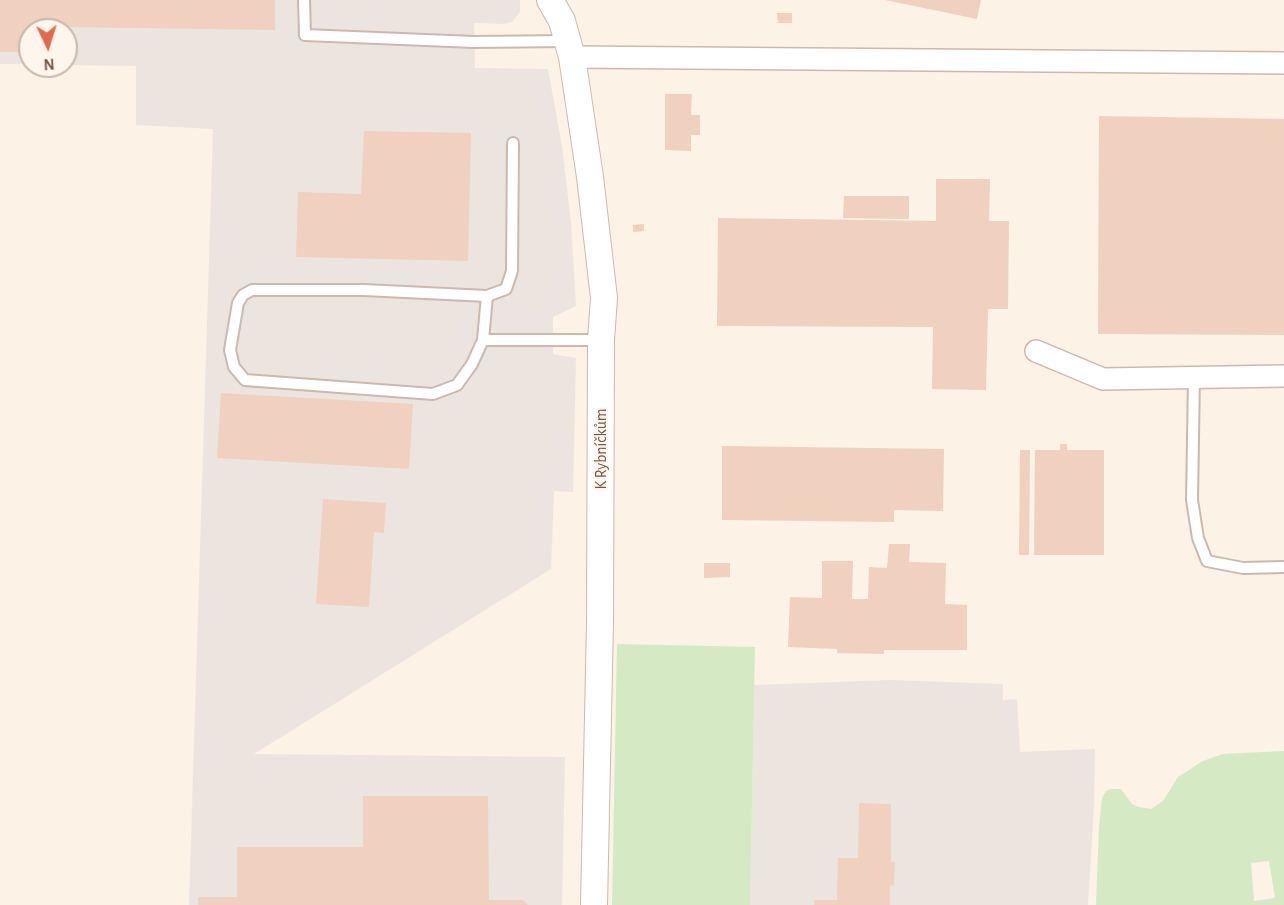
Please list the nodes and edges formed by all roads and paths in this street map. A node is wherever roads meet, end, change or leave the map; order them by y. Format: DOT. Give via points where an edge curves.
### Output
graph roads {
  1 [pos="304,0"];
  2 [pos="550,0"];
  3 [pos="570,49"];
  4 [pos="1284,63"];
  5 [pos="513,143"];
  6 [pos="487,296"];
  7 [pos="483,340"];
  8 [pos="601,340"];
  9 [pos="1036,351"];
  10 [pos="1284,376"];
  11 [pos="1194,377"];
  12 [pos="1284,567"];
  13 [pos="594,905"];
  1 -- 3 [label="lane" via="305,35"];
  2 -- 3 [label="street, K Rybníčkům" via="562,21"];
  3 -- 4 [label="street"];
  3 -- 8 [label="street, K Rybníčkům" via="604,298"];
  5 -- 6 [label="lane" via="512,271 506,289"];
  6 -- 7 [label="lane"];
  6 -- 7 [label="lane" via="252,290 238,303 230,350 234,367 244,380 433,394 456,385"];
  7 -- 8 [label="lane"];
  8 -- 13 [label="street, K Rybníčkům"];
  9 -- 11 [label="street" via="1103,379"];
  10 -- 11 [label="street"];
  11 -- 12 [label="lane" via="1192,500 1198,538 1207,561 1243,568"];
}
